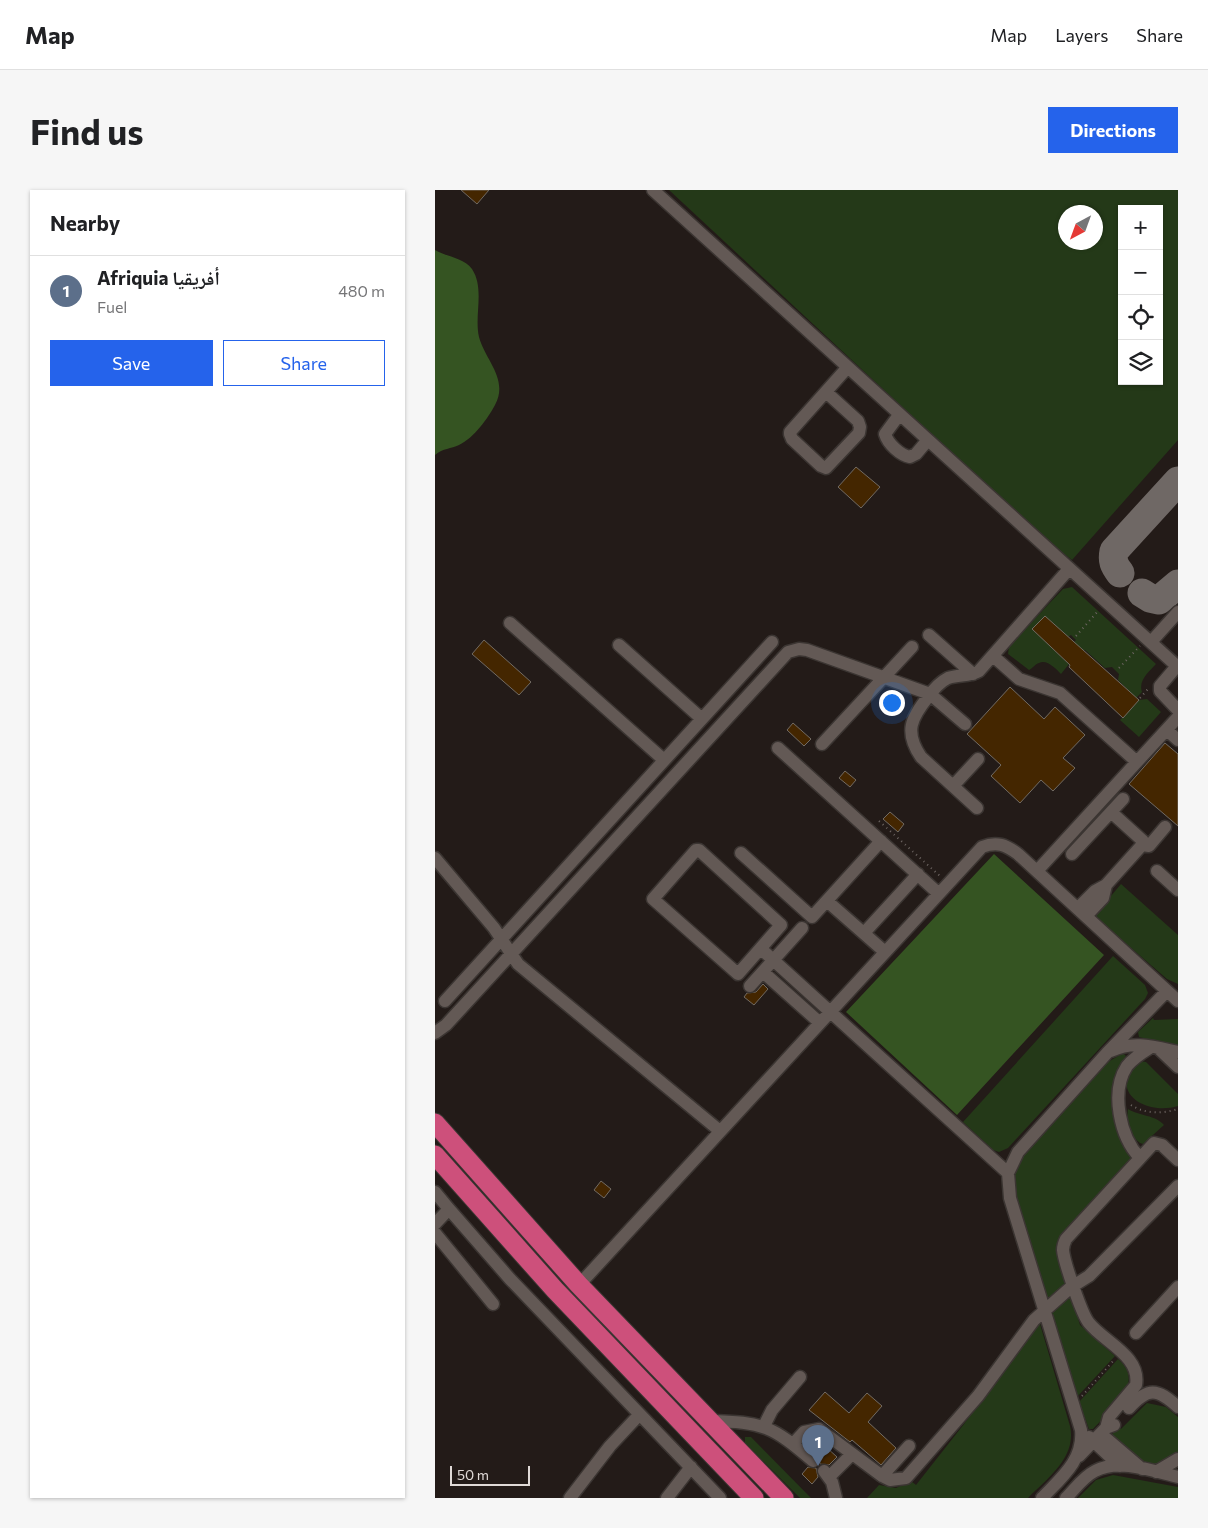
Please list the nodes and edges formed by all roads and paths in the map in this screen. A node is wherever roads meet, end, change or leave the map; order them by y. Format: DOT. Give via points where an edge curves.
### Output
graph roads {
  1 [pos="653,190"];
  2 [pos="847,368"];
  3 [pos="826,392"];
  4 [pos="899,415"];
  5 [pos="927,441"];
  6 [pos="1069,569"];
  7 [pos="1106,602"];
  8 [pos="1178,612"];
  9 [pos="510,623"];
  10 [pos="929,635"];
  11 [pos="1076,636"];
  12 [pos="1149,640"];
  13 [pos="772,642"];
  14 [pos="619,645"];
  15 [pos="912,647"];
  16 [pos="993,656"];
  17 [pos="1178,666"];
  18 [pos="1119,668"];
  19 [pos="973,674"];
  20 [pos="883,678"];
  21 [pos="930,694"];
  22 [pos="1178,710"];
  23 [pos="1178,718"];
  24 [pos="702,719"];
  25 [pos="965,724"];
  26 [pos="1167,730"];
  27 [pos="1178,740"];
  28 [pos="822,744"];
  29 [pos="778,748"];
  30 [pos="978,759"];
  31 [pos="664,760"];
  32 [pos="1137,762"];
  33 [pos="953,786"];
  34 [pos="1123,799"];
  35 [pos="977,808"];
  36 [pos="1111,812"];
  37 [pos="879,821"];
  38 [pos="1165,827"];
  39 [pos="881,841"];
  40 [pos="1142,845"];
  41 [pos="741,853"];
  42 [pos="1072,854"];
  43 [pos="435,858"];
  44 [pos="1037,871"];
  45 [pos="1157,871"];
  46 [pos="917,874"];
  47 [pos="948,882"];
  48 [pos="1176,883"];
  49 [pos="938,893"];
  50 [pos="827,901"];
  51 [pos="1082,912"];
  52 [pos="802,928"];
  53 [pos="864,933"];
  54 [pos="501,938"];
  55 [pos="761,949"];
  56 [pos="885,952"];
  57 [pos="512,955"];
  58 [pos="773,960"];
  59 [pos="763,972"];
  60 [pos="750,986"];
  61 [pos="1167,991"];
  62 [pos="445,1001"];
  63 [pos="1178,1001"];
  64 [pos="830,1011"];
  65 [pos="819,1022"];
  66 [pos="435,1033"];
  67 [pos="1155,1047"];
  68 [pos="1178,1052"];
  69 [pos="1107,1053"];
  70 [pos="1178,1067"];
  71 [pos="1119,1095"];
  72 [pos="1178,1109"];
  73 [pos="435,1123"];
  74 [pos="720,1131"];
  75 [pos="435,1155"];
  76 [pos="1140,1158"];
  77 [pos="1178,1160"];
  78 [pos="1008,1173"];
  79 [pos="1178,1186"];
  80 [pos="435,1192"];
  81 [pos="449,1210"];
  82 [pos="435,1224"];
  83 [pos="435,1233"];
  84 [pos="1077,1284"];
  85 [pos="579,1285"];
  86 [pos="1178,1287"];
  87 [pos="493,1304"];
  88 [pos="1045,1310"];
  89 [pos="1135,1333"];
  90 [pos="1120,1351"];
  91 [pos="800,1377"];
  92 [pos="1073,1402"];
  93 [pos="1178,1406"];
  94 [pos="639,1415"];
  95 [pos="709,1421"];
  96 [pos="764,1426"];
  97 [pos="1081,1430"];
  98 [pos="1100,1434"];
  99 [pos="793,1444"];
  100 [pos="909,1446"];
  101 [pos="852,1454"];
  102 [pos="1077,1459"];
  103 [pos="1178,1459"];
  104 [pos="813,1461"];
  105 [pos="1120,1466"];
  106 [pos="691,1467"];
  107 [pos="1142,1469"];
  108 [pos="1156,1472"];
  109 [pos="882,1476"];
  110 [pos="1178,1478"];
  111 [pos="570,1498"];
  112 [pos="667,1498"];
  113 [pos="720,1498"];
  114 [pos="754,1498"];
  115 [pos="784,1498"];
  116 [pos="836,1498"];
  117 [pos="1042,1498"];
  118 [pos="1067,1498"];
  1 -- 2 [label="street"];
  2 -- 3 [label="street"];
  2 -- 4 [label="street"];
  3 -- 3 [label="street" via="858,421 860,427 859,433 826,468 789,436"];
  4 -- 5 [label="street"];
  4 -- 5 [label="street" via="885,434 903,456 916,454"];
  5 -- 6 [label="street"];
  6 -- 7 [label="street"];
  6 -- 16 [label="street"];
  7 -- 11 [label="path"];
  7 -- 12 [label="street"];
  8 -- 12 [label="street"];
  9 -- 31 [label="street"];
  10 -- 19 [label="street"];
  12 -- 17 [label="street"];
  12 -- 18 [label="path"];
  13 -- 24 [label="street"];
  14 -- 24 [label="street"];
  15 -- 20 [label="street"];
  16 -- 19 [label="street"];
  16 -- 32 [label="street" via="1019,679 1060,693"];
  17 -- 22 [label="street" via="1160,686 1160,691"];
  19 -- 21 [label="street" via="947,679"];
  20 -- 21 [label="street"];
  20 -- 28 [label="street"];
  20 -- 57 [label="street" via="807,650 788,652"];
  21 -- 25 [label="street"];
  21 -- 33 [label="street" via="917,711 911,734 921,756"];
  23 -- 26 [label="street"];
  24 -- 31 [label="street"];
  26 -- 27 [label="street"];
  26 -- 32 [label="street"];
  29 -- 39 [label="street"];
  30 -- 33 [label="street"];
  31 -- 54 [label="street"];
  32 -- 44 [label="street"];
  33 -- 35 [label="street"];
  34 -- 36 [label="street"];
  36 -- 40 [label="street" via="1143,840"];
  36 -- 42 [label="street"];
  37 -- 47 [label="path"];
  38 -- 40 [label="street" via="1149,846"];
  39 -- 46 [label="street"];
  39 -- 50 [label="street"];
  40 -- 51 [label="street" via="1106,885 1095,891"];
  41 -- 50 [label="street" via="811,917"];
  43 -- 54 [label="street"];
  44 -- 47 [label="street" via="1009,847 997,843 975,852"];
  44 -- 51 [label="street"];
  45 -- 48 [label="street"];
  46 -- 49 [label="street"];
  46 -- 53 [label="street"];
  47 -- 49 [label="street"];
  49 -- 56 [label="street"];
  50 -- 53 [label="street"];
  51 -- 61 [label="street"];
  52 -- 58 [label="street"];
  53 -- 56 [label="street"];
  54 -- 57 [label="street"];
  54 -- 62 [label="street"];
  55 -- 55 [label="street" via="736,974 654,897 698,850 780,924"];
  55 -- 58 [label="street"];
  56 -- 64 [label="street"];
  57 -- 66 [label="street" via="446,1026"];
  57 -- 74 [label="street" via="521,967"];
  58 -- 59 [label="street"];
  58 -- 64 [label="street"];
  59 -- 60 [label="street"];
  59 -- 65 [label="street"];
  61 -- 63 [label="street"];
  61 -- 69 [label="street"];
  64 -- 65 [label="street"];
  64 -- 78 [label="street"];
  65 -- 74 [label="street"];
  67 -- 68 [label="street"];
  67 -- 69 [label="street" via="1130,1045"];
  67 -- 70 [label="street"];
  67 -- 71 [label="street" via="1127,1067"];
  69 -- 78 [label="street" via="1018,1152"];
  71 -- 72 [label="path" via="1133,1106 1151,1113"];
  71 -- 76 [label="street" via="1121,1124"];
  73 -- 85 [label="highway"];
  74 -- 85 [label="street"];
  75 -- 114 [label="highway" via="562,1297"];
  76 -- 77 [label="street" via="1157,1143"];
  76 -- 84 [label="street" via="1066,1239 1063,1250"];
  78 -- 88 [label="street" via="1010,1198"];
  79 -- 84 [label="street"];
  80 -- 81 [label="street"];
  81 -- 82 [label="street"];
  81 -- 94 [label="street"];
  83 -- 87 [label="street"];
  84 -- 88 [label="street"];
  84 -- 90 [label="street" via="1087,1322"];
  85 -- 95 [label="highway"];
  86 -- 89 [label="street"];
  88 -- 92 [label="street"];
  88 -- 109 [label="street" via="1030,1325 978,1396 912,1472 898,1480"];
  90 -- 92 [label="path"];
  90 -- 98 [label="street" via="1134,1367 1136,1385 1109,1417"];
  91 -- 96 [label="street" via="772,1410"];
  92 -- 97 [label="street"];
  93 -- 98 [label="street" via="1165,1396 1145,1393"];
  94 -- 106 [label="street"];
  94 -- 111 [label="street"];
  95 -- 96 [label="street"];
  95 -- 115 [label="highway"];
  96 -- 99 [label="street"];
  97 -- 98 [label="street"];
  97 -- 102 [label="street"];
  98 -- 102 [label="street"];
  98 -- 105 [label="street"];
  98 -- 107 [label="street"];
  99 -- 101 [label="street" via="804,1432 819,1429"];
  99 -- 104 [label="street"];
  100 -- 109 [label="street"];
  101 -- 109 [label="street"];
  101 -- 116 [label="street" via="827,1474 835,1487"];
  102 -- 117 [label="street"];
  103 -- 108 [label="street"];
  105 -- 107 [label="street"];
  105 -- 118 [label="street" via="1095,1471"];
  106 -- 112 [label="street"];
  106 -- 113 [label="street"];
  107 -- 108 [label="street"];
  108 -- 110 [label="street"];
}
